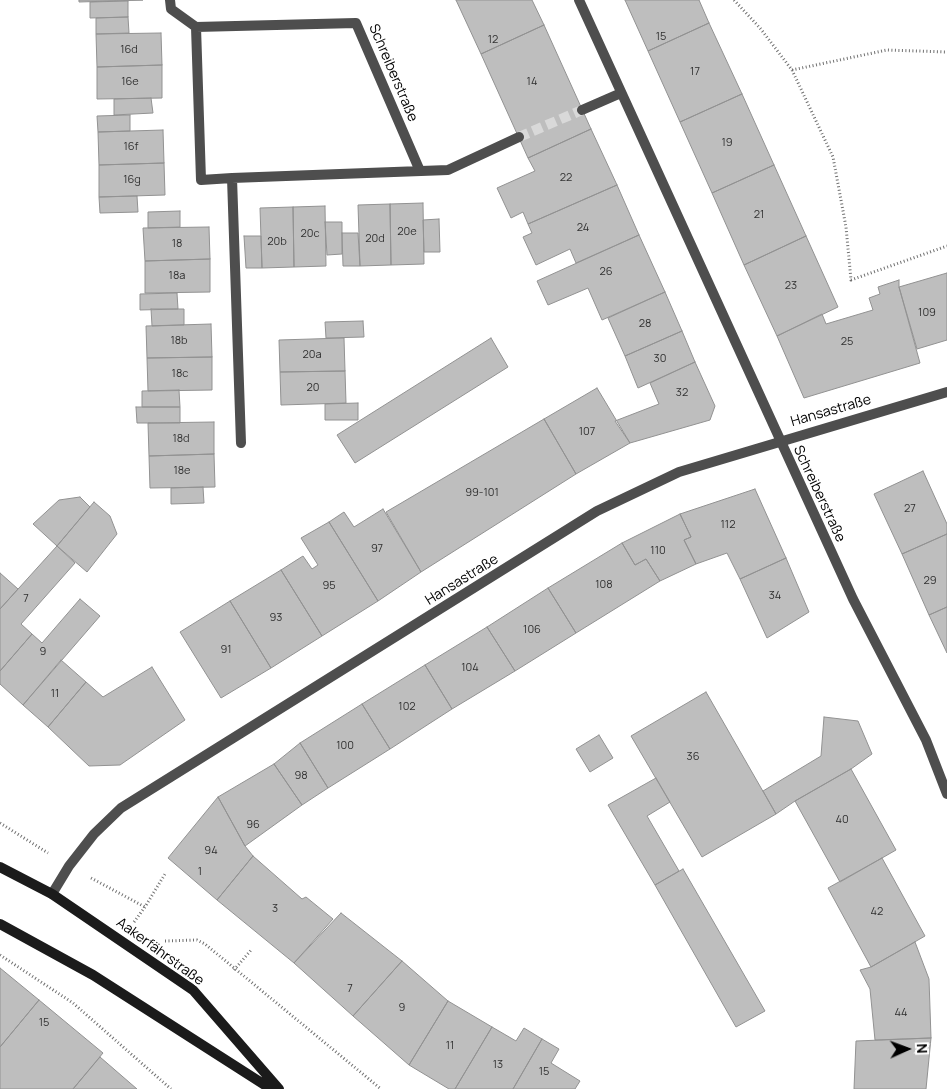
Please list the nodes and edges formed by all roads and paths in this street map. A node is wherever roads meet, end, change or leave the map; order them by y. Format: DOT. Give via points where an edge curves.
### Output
graph roads {
  1 [pos="170,0"];
  2 [pos="579,0"];
  3 [pos="734,0"];
  4 [pos="196,27"];
  5 [pos="947,52"];
  6 [pos="792,70"];
  7 [pos="621,93"];
  8 [pos="582,110"];
  9 [pos="519,137"];
  10 [pos="420,171"];
  11 [pos="232,178"];
  12 [pos="947,246"];
  13 [pos="947,392"];
  14 [pos="780,441"];
  15 [pos="241,443"];
  16 [pos="947,794"];
  17 [pos="0,867"];
  18 [pos="52,894"];
  19 [pos="0,924"];
  20 [pos="161,941"];
  21 [pos="252,949"];
  22 [pos="0,955"];
  23 [pos="234,970"];
  24 [pos="171,1089"];
  25 [pos="271,1089"];
  26 [pos="279,1089"];
  27 [pos="381,1089"];
  1 -- 4 [label="street" via="171,9"];
  2 -- 7 [label="street, Schreiberstraße"];
  3 -- 6 [label="path"];
  4 -- 10 [label="street, Schreiberstraße" via="356,23"];
  4 -- 11 [label="street" via="201,180"];
  5 -- 6 [label="path" via="887,50"];
  6 -- 12 [label="path" via="833,157 846,228 851,280"];
  7 -- 8 [label="street"];
  7 -- 14 [label="street, Schreiberstraße"];
  9 -- 10 [label="street" via="448,170"];
  10 -- 11 [label="street"];
  11 -- 15 [label="street"];
  13 -- 14 [label="street, Hansastraße"];
  14 -- 16 [label="street, Schreiberstraße" via="853,600 926,740"];
  14 -- 18 [label="street, Hansastraße" via="679,472 589,517 121,808 94,834"];
  17 -- 18 [label="main road, Aakerfährstraße"];
  18 -- 26 [label="main road, Aakerfährstraße" via="193,990"];
  19 -- 25 [label="main road" via="93,975"];
  20 -- 23 [label="path" via="197,940"];
  21 -- 23 [label="path"];
  22 -- 24 [label="path" via="73,1003"];
  23 -- 27 [label="path"];
}
